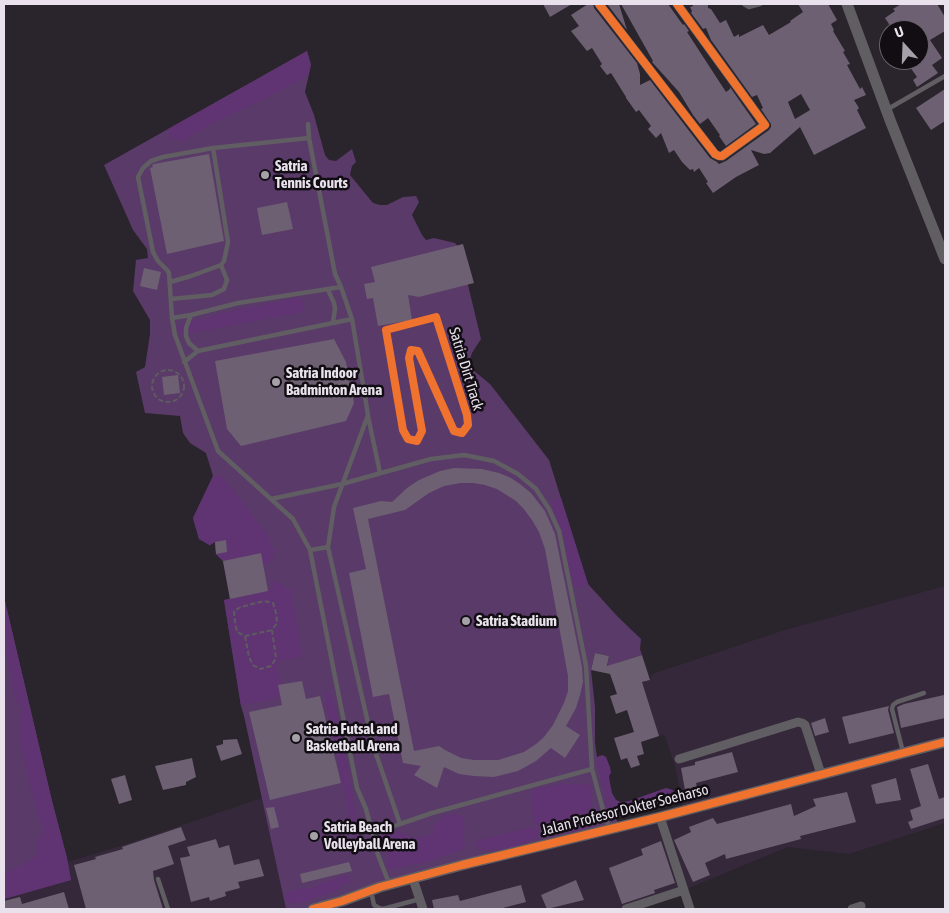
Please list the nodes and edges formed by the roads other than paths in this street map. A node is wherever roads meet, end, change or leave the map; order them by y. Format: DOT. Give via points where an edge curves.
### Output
graph roads {
  1 [pos="599,4"];
  2 [pos="677,4"];
  3 [pos="744,4"];
  4 [pos="760,4"];
  5 [pos="847,4"];
  6 [pos="945,76"];
  7 [pos="886,110"];
  8 [pos="308,124"];
  9 [pos="310,138"];
  10 [pos="213,148"];
  11 [pos="945,259"];
  12 [pos="221,265"];
  13 [pos="170,282"];
  14 [pos="341,287"];
  15 [pos="328,290"];
  16 [pos="171,299"];
  17 [pos="192,315"];
  18 [pos="172,318"];
  19 [pos="352,319"];
  20 [pos="333,322"];
  21 [pos="198,351"];
  22 [pos="184,362"];
  23 [pos="368,415"];
  24 [pos="380,473"];
  25 [pos="342,484"];
  26 [pos="271,499"];
  27 [pos="328,547"];
  28 [pos="310,550"];
  29 [pos="924,693"];
  30 [pos="945,742"];
  31 [pos="903,753"];
  32 [pos="679,759"];
  33 [pos="592,769"];
  34 [pos="821,774"];
  35 [pos="660,817"];
  36 [pos="400,824"];
  37 [pos="609,828"];
  38 [pos="373,834"];
  39 [pos="158,879"];
  40 [pos="413,879"];
  41 [pos="390,884"];
  42 [pos="371,890"];
  43 [pos="684,890"];
  44 [pos="420,899"];
  45 [pos="343,905"];
  46 [pos="168,909"];
  47 [pos="312,909"];
  48 [pos="423,909"];
  49 [pos="626,909"];
  50 [pos="690,909"];
  1 -- 2 [label="street" via="715,154 722,156 766,125"];
  3 -- 4 [label="lane" via="749,7"];
  5 -- 7 [label="street"];
  6 -- 7 [label="lane"];
  7 -- 11 [label="street"];
  8 -- 9 [label="lane"];
  9 -- 10 [label="lane"];
  9 -- 14 [label="lane" via="335,274"];
  10 -- 12 [label="lane" via="228,242"];
  10 -- 13 [label="lane" via="151,161 138,177 153,252 167,270"];
  12 -- 13 [label="lane"];
  12 -- 16 [label="lane" via="227,280 224,290"];
  13 -- 16 [label="lane"];
  14 -- 15 [label="lane"];
  14 -- 19 [label="lane"];
  15 -- 17 [label="lane" via="238,303"];
  15 -- 20 [label="lane" via="335,309"];
  16 -- 18 [label="lane"];
  17 -- 18 [label="lane"];
  17 -- 21 [label="lane" via="186,336"];
  18 -- 22 [label="lane" via="174,335"];
  19 -- 20 [label="lane"];
  19 -- 23 [label="lane"];
  20 -- 21 [label="lane"];
  21 -- 22 [label="lane"];
  22 -- 26 [label="lane" via="218,452"];
  23 -- 24 [label="lane"];
  23 -- 25 [label="lane"];
  24 -- 25 [label="lane"];
  24 -- 33 [label="lane" via="431,459 464,455 494,461 536,489 549,509 561,540 586,666"];
  25 -- 26 [label="lane"];
  25 -- 27 [label="lane" via="334,507"];
  26 -- 28 [label="lane" via="293,519"];
  27 -- 28 [label="lane"];
  27 -- 36 [label="lane" via="374,745"];
  28 -- 38 [label="lane" via="357,788"];
  29 -- 31 [label="lane" via="893,705"];
  30 -- 31 [label="street, Jalan Profesor Dokter Soeharso"];
  31 -- 34 [label="street, Jalan Profesor Dokter Soeharso"];
  32 -- 34 [label="street" via="798,722 805,725"];
  33 -- 36 [label="lane"];
  33 -- 37 [label="lane"];
  34 -- 35 [label="street, Jalan Profesor Dokter Soeharso"];
  35 -- 37 [label="street, Jalan Profesor Dokter Soeharso"];
  35 -- 43 [label="street"];
  36 -- 38 [label="lane"];
  37 -- 40 [label="street, Jalan Profesor Dokter Soeharso"];
  38 -- 41 [label="lane"];
  39 -- 46 [label="lane"];
  40 -- 41 [label="street, Jalan Profesor Dokter Soeharso"];
  40 -- 44 [label="street"];
  41 -- 42 [label="street, Jalan Profesor Dokter Soeharso"];
  42 -- 44 [label="lane" via="374,905 379,908"];
  42 -- 45 [label="street, Jalan Profesor Dokter Soeharso"];
  43 -- 49 [label="street"];
  43 -- 50 [label="street"];
  44 -- 48 [label="street"];
  45 -- 47 [label="street, Jalan Profesor Dokter Soeharso"];
}
